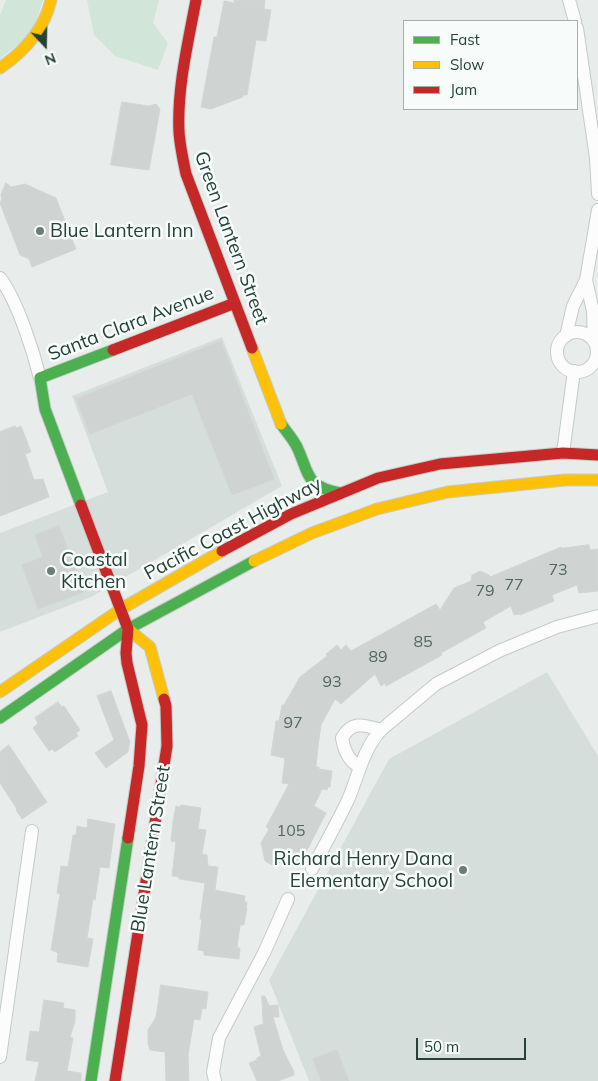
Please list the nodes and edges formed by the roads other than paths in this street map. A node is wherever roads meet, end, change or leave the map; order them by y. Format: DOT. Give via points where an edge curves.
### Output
graph roads {
  1 [pos="50,0"];
  2 [pos="196,0"];
  3 [pos="569,0"];
  4 [pos="575,20"];
  5 [pos="578,35"];
  6 [pos="0,68"];
  7 [pos="598,194"];
  8 [pos="598,210"];
  9 [pos="0,278"];
  10 [pos="586,280"];
  11 [pos="234,303"];
  12 [pos="566,336"];
  13 [pos="594,341"];
  14 [pos="574,371"];
  15 [pos="40,378"];
  16 [pos="563,453"];
  17 [pos="598,455"];
  18 [pos="598,465"];
  19 [pos="537,466"];
  20 [pos="491,476"];
  21 [pos="598,480"];
  22 [pos="340,493"];
  23 [pos="312,533"];
  24 [pos="121,609"];
  25 [pos="598,616"];
  26 [pos="128,629"];
  27 [pos="0,692"];
  28 [pos="0,718"];
  29 [pos="381,730"];
  30 [pos="360,767"];
  31 [pos="32,831"];
  32 [pos="312,869"];
  33 [pos="288,899"];
  34 [pos="0,1057"];
  35 [pos="91,1081"];
  36 [pos="115,1081"];
  37 [pos="215,1081"];
  1 -- 6 [label="main road" via="34,38 14,59"];
  2 -- 11 [label="main road, Green Lantern Street" via="185,62 179,129 181,151 186,174"];
  3 -- 4 [label="street"];
  5 -- 7 [label="street" via="596,158"];
  8 -- 10 [label="street"];
  9 -- 15 [label="street, Blue Lantern Street" via="8,288"];
  10 -- 12 [label="street" via="573,306"];
  10 -- 13 [label="street" via="594,312"];
  11 -- 15 [label="main road, Santa Clara Avenue"];
  11 -- 22 [label="main road, Green Lantern Street" via="281,424 296,444 309,476 325,491"];
  12 -- 13 [label="street" via="580,332"];
  12 -- 14 [label="street" via="558,347 558,354 560,362"];
  13 -- 14 [label="street" via="597,355 594,362 583,371"];
  14 -- 16 [label="street"];
  15 -- 24 [label="main road, Blue Lantern Street" via="45,409"];
  16 -- 17 [label="main road, Pacific Coast Highway"];
  16 -- 18 [label="main road"];
  16 -- 19 [label="main road"];
  16 -- 22 [label="main road, Pacific Coast Highway" via="440,464 378,478"];
  20 -- 23 [label="main road" via="392,497"];
  21 -- 23 [label="main road, Pacific Coast Highway" via="565,480 448,492 377,509"];
  22 -- 24 [label="main road, Pacific Coast Highway" via="243,539"];
  23 -- 26 [label="main road, Pacific Coast Highway" via="250,562"];
  24 -- 26 [label="main road, Blue Lantern Street"];
  24 -- 27 [label="main road, Pacific Coast Highway"];
  25 -- 29 [label="street" via="557,627 499,651 436,684"];
  26 -- 28 [label="main road, Pacific Coast Highway"];
  26 -- 35 [label="main road, Blue Lantern Street" via="127,663 142,725 139,766"];
  26 -- 36 [label="main road, Blue Lantern Street" via="150,647 166,706 167,746"];
  29 -- 30 [label="street"];
  29 -- 30 [label="street" via="356,725 346,730 342,738 343,747 354,764"];
  30 -- 32 [label="street" via="348,800"];
  31 -- 34 [label="street"];
  33 -- 37 [label="street" via="264,953 219,1038 213,1072"];
}
